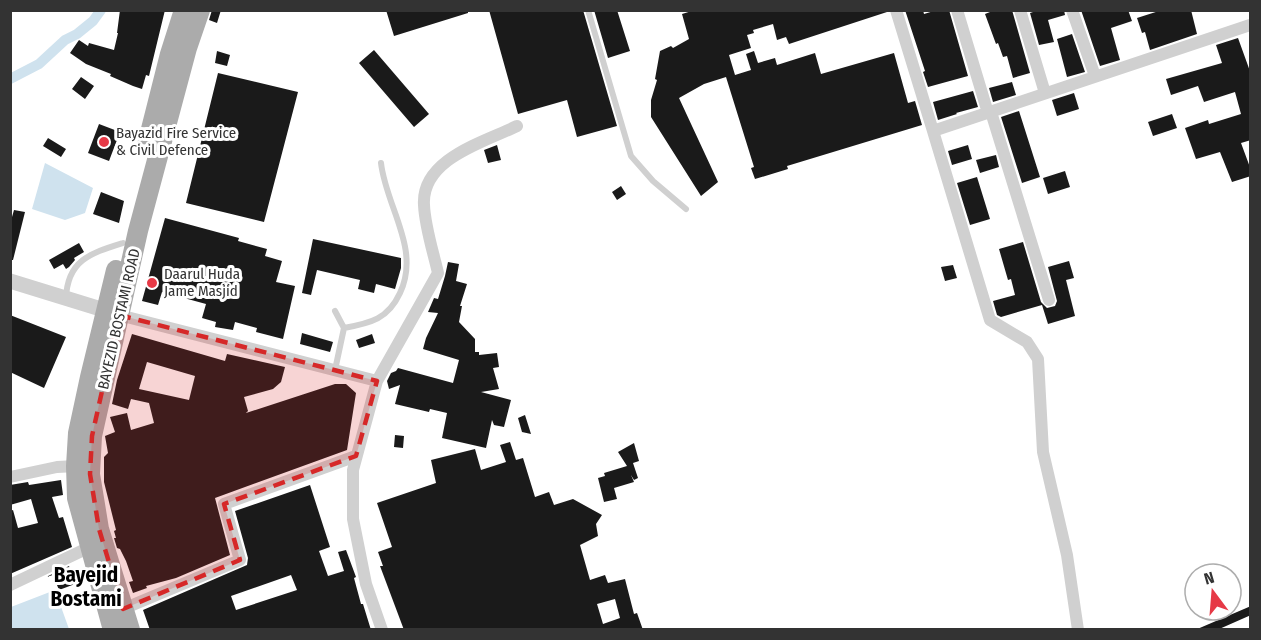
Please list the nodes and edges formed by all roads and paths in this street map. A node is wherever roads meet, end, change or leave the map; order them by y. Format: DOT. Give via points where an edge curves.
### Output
graph roads {
  1 [pos="184,10"];
  2 [pos="200,10"];
  3 [pos="588,10"];
  4 [pos="896,10"];
  5 [pos="957,10"];
  6 [pos="1020,10"];
  7 [pos="1072,10"];
  8 [pos="1251,25"];
  9 [pos="1095,76"];
  10 [pos="1045,93"];
  11 [pos="989,113"];
  12 [pos="518,126"];
  13 [pos="933,131"];
  14 [pos="381,163"];
  15 [pos="686,209"];
  16 [pos="123,243"];
  17 [pos="10,281"];
  18 [pos="66,299"];
  19 [pos="1049,300"];
  20 [pos="335,311"];
  21 [pos="113,313"];
  22 [pos="344,328"];
  23 [pos="335,370"];
  24 [pos="377,381"];
  25 [pos="356,456"];
  26 [pos="76,466"];
  27 [pos="10,477"];
  28 [pos="90,547"];
  29 [pos="10,585"];
  30 [pos="123,609"];
  31 [pos="113,630"];
  32 [pos="130,630"];
  33 [pos="382,630"];
  34 [pos="1078,630"];
  1 -- 16 [label="main road, BAYEZID BOSTAMI ROAD"];
  2 -- 21 [label="main road, BAYEZID BOSTAMI ROAD"];
  3 -- 15 [label="lane" via="631,156"];
  4 -- 13 [label="street"];
  5 -- 11 [label="street"];
  6 -- 10 [label="street"];
  7 -- 9 [label="street"];
  8 -- 9 [label="street"];
  9 -- 10 [label="street"];
  10 -- 11 [label="street"];
  11 -- 13 [label="street"];
  11 -- 19 [label="street"];
  12 -- 24 [label="street" via="450,157 429,178 423,203 438,273"];
  13 -- 34 [label="street" via="990,320 1027,342 1038,359 1043,452 1067,555"];
  14 -- 22 [label="lane" via="408,260 407,280 390,311 375,321"];
  16 -- 18 [label="lane" via="93,252 70,273"];
  16 -- 21 [label="main road, BAYEZID BOSTAMI ROAD"];
  17 -- 18 [label="street"];
  18 -- 21 [label="street"];
  20 -- 22 [label="lane"];
  21 -- 23 [label="street"];
  21 -- 26 [label="main road, BAYEZID BOSTAMI ROAD" via="78,432"];
  21 -- 30 [label="main road, BAYEZID BOSTAMI ROAD" via="92,436 90,474 99,529"];
  22 -- 23 [label="lane"];
  23 -- 24 [label="street"];
  24 -- 25 [label="street"];
  25 -- 30 [label="street" via="224,504 240,560"];
  25 -- 33 [label="street" via="353,519 366,584"];
  26 -- 27 [label="street"];
  26 -- 28 [label="main road, BAYEZID BOSTAMI ROAD" via="77,498"];
  28 -- 29 [label="street"];
  28 -- 31 [label="main road, BAYEZID BOSTAMI ROAD"];
  30 -- 32 [label="main road, BAYEZID BOSTAMI ROAD"];
}
